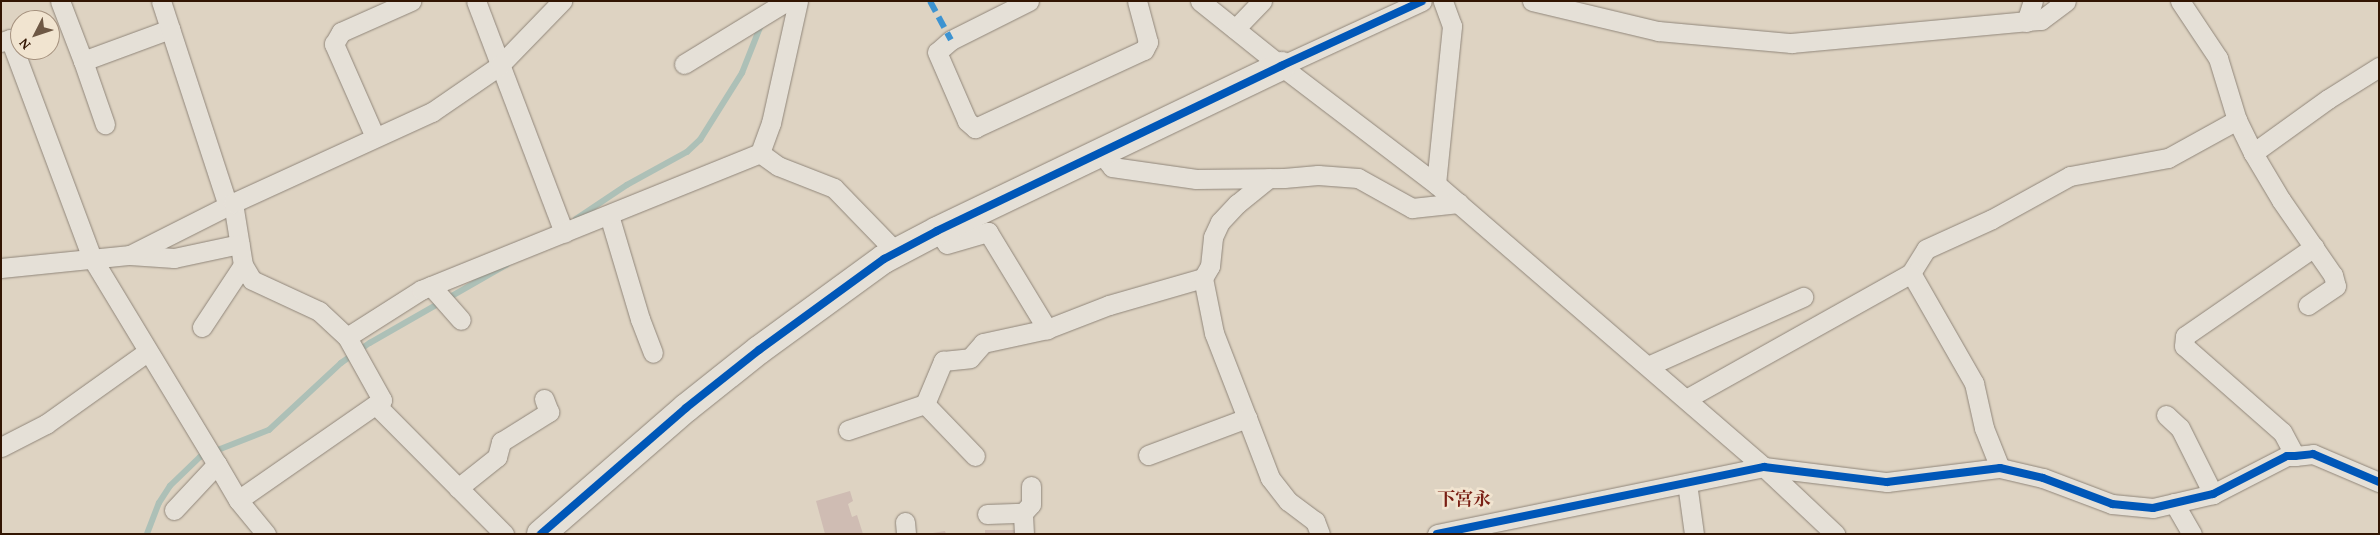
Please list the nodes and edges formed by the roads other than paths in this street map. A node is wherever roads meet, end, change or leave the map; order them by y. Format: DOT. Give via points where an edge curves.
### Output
graph roads {
  1 [pos="60,1"];
  2 [pos="161,1"];
  3 [pos="411,1"];
  4 [pos="476,1"];
  5 [pos="562,1"];
  6 [pos="787,1"];
  7 [pos="798,1"];
  8 [pos="1029,1"];
  9 [pos="1137,1"];
  10 [pos="1200,1"];
  11 [pos="1262,1"];
  12 [pos="1422,1"];
  13 [pos="1443,1"];
  14 [pos="1532,1"];
  15 [pos="2033,1"];
  16 [pos="2066,1"];
  17 [pos="2180,1"];
  18 [pos="2026,22"];
  19 [pos="170,29"];
  20 [pos="1235,29"];
  21 [pos="1,42"];
  22 [pos="83,60"];
  23 [pos="684,64"];
  24 [pos="499,66"];
  25 [pos="1280,66"];
  26 [pos="2379,67"];
  27 [pos="2237,120"];
  28 [pos="105,124"];
  29 [pos="375,137"];
  30 [pos="1100,152"];
  31 [pos="760,153"];
  32 [pos="2253,153"];
  33 [pos="1269,178"];
  34 [pos="1436,184"];
  35 [pos="1459,203"];
  36 [pos="230,205"];
  37 [pos="609,214"];
  38 [pos="937,231"];
  39 [pos="564,233"];
  40 [pos="240,244"];
  41 [pos="2314,247"];
  42 [pos="896,252"];
  43 [pos="130,255"];
  44 [pos="92,258"];
  45 [pos="243,265"];
  46 [pos="1,268"];
  47 [pos="1912,273"];
  48 [pos="1203,278"];
  49 [pos="431,286"];
  50 [pos="1803,297"];
  51 [pos="2308,305"];
  52 [pos="461,320"];
  53 [pos="202,327"];
  54 [pos="1047,329"];
  55 [pos="347,337"];
  56 [pos="147,352"];
  57 [pos="653,353"];
  58 [pos="1648,366"];
  59 [pos="544,399"];
  60 [pos="1686,399"];
  61 [pos="925,404"];
  62 [pos="376,405"];
  63 [pos="2166,415"];
  64 [pos="1247,418"];
  65 [pos="848,430"];
  66 [pos="1,447"];
  67 [pos="1148,455"];
  68 [pos="975,456"];
  69 [pos="2294,456"];
  70 [pos="217,464"];
  71 [pos="1764,468"];
  72 [pos="2000,468"];
  73 [pos="2379,482"];
  74 [pos="1687,483"];
  75 [pos="1031,486"];
  76 [pos="458,488"];
  77 [pos="2213,494"];
  78 [pos="238,500"];
  79 [pos="2174,503"];
  80 [pos="174,510"];
  81 [pos="1023,513"];
  82 [pos="987,514"];
  83 [pos="1505,527"];
  84 [pos="266,534"];
  85 [pos="504,534"];
  86 [pos="541,534"];
  87 [pos="1024,534"];
  88 [pos="1320,534"];
  89 [pos="1437,534"];
  90 [pos="1694,534"];
  91 [pos="1835,534"];
  92 [pos="2192,534"];
  1 -- 22 [label="street"];
  2 -- 19 [label="street"];
  3 -- 29 [label="street" via="341,32 334,44"];
  4 -- 24 [label="street"];
  5 -- 24 [label="street"];
  6 -- 23 [label="street"];
  7 -- 31 [label="street" via="771,123"];
  8 -- 9 [label="street" via="951,40 937,52 967,121 975,128 1144,50 1148,42"];
  10 -- 20 [label="street"];
  11 -- 20 [label="street"];
  12 -- 25 [label="street"];
  13 -- 34 [label="street" via="1452,26"];
  14 -- 18 [label="street" via="1658,31 1791,43"];
  15 -- 18 [label="street"];
  16 -- 18 [label="street" via="2041,20"];
  17 -- 27 [label="street" via="2218,58"];
  19 -- 22 [label="street"];
  19 -- 36 [label="street"];
  20 -- 25 [label="street"];
  21 -- 44 [label="street" via="10,39"];
  22 -- 28 [label="street"];
  24 -- 29 [label="street" via="432,112"];
  24 -- 39 [label="street"];
  25 -- 30 [label="street"];
  25 -- 34 [label="street"];
  26 -- 32 [label="street"];
  27 -- 32 [label="street"];
  27 -- 47 [label="street" via="2168,158 2070,176 1992,219 1926,249"];
  29 -- 36 [label="street"];
  30 -- 33 [label="street" via="1112,167 1196,179"];
  30 -- 38 [label="street"];
  31 -- 37 [label="street"];
  31 -- 42 [label="street" via="778,166 834,188"];
  32 -- 41 [label="street"];
  33 -- 35 [label="street" via="1318,175 1358,178 1412,208"];
  33 -- 48 [label="street" via="1220,222 1213,236 1210,266"];
  34 -- 35 [label="street"];
  35 -- 58 [label="street"];
  36 -- 40 [label="street"];
  36 -- 43 [label="street"];
  37 -- 39 [label="street"];
  37 -- 57 [label="street"];
  38 -- 42 [label="street"];
  38 -- 54 [label="street" via="947,244 988,232"];
  39 -- 49 [label="street"];
  40 -- 43 [label="street" via="174,258"];
  40 -- 45 [label="street"];
  41 -- 51 [label="street" via="2333,275 2336,286"];
  41 -- 69 [label="street" via="2185,336 2184,346 2282,432"];
  42 -- 86 [label="street" via="744,361"];
  43 -- 44 [label="street"];
  44 -- 46 [label="street"];
  44 -- 56 [label="street"];
  45 -- 53 [label="street"];
  45 -- 55 [label="street" via="252,280 319,311"];
  47 -- 60 [label="street"];
  47 -- 72 [label="street" via="1974,383 1984,428"];
  48 -- 54 [label="street" via="1109,305"];
  48 -- 64 [label="street" via="1214,333"];
  49 -- 52 [label="street"];
  49 -- 55 [label="street"];
  50 -- 58 [label="street"];
  54 -- 61 [label="street" via="983,343 970,358 943,361"];
  55 -- 62 [label="street" via="382,400"];
  56 -- 66 [label="street" via="46,424"];
  56 -- 70 [label="street"];
  58 -- 60 [label="street"];
  59 -- 76 [label="street" via="549,412 501,442 497,458"];
  60 -- 71 [label="street"];
  61 -- 65 [label="street"];
  61 -- 68 [label="street"];
  62 -- 76 [label="street"];
  62 -- 78 [label="street"];
  63 -- 77 [label="street" via="2180,428"];
  64 -- 67 [label="street"];
  64 -- 88 [label="street" via="1270,478 1288,501 1315,521"];
  69 -- 73 [label="street" via="2314,454"];
  69 -- 77 [label="street" via="2287,456"];
  70 -- 78 [label="street"];
  70 -- 80 [label="street"];
  71 -- 72 [label="street" via="1887,482"];
  71 -- 74 [label="street"];
  71 -- 91 [label="street"];
  72 -- 79 [label="street" via="2043,478 2112,504 2153,508"];
  74 -- 83 [label="street"];
  74 -- 90 [label="street"];
  75 -- 81 [label="street" via="1031,504"];
  76 -- 85 [label="street"];
  77 -- 79 [label="street"];
  78 -- 84 [label="street"];
  79 -- 92 [label="street"];
  81 -- 82 [label="street"];
  81 -- 87 [label="street"];
  83 -- 89 [label="street"];
}
